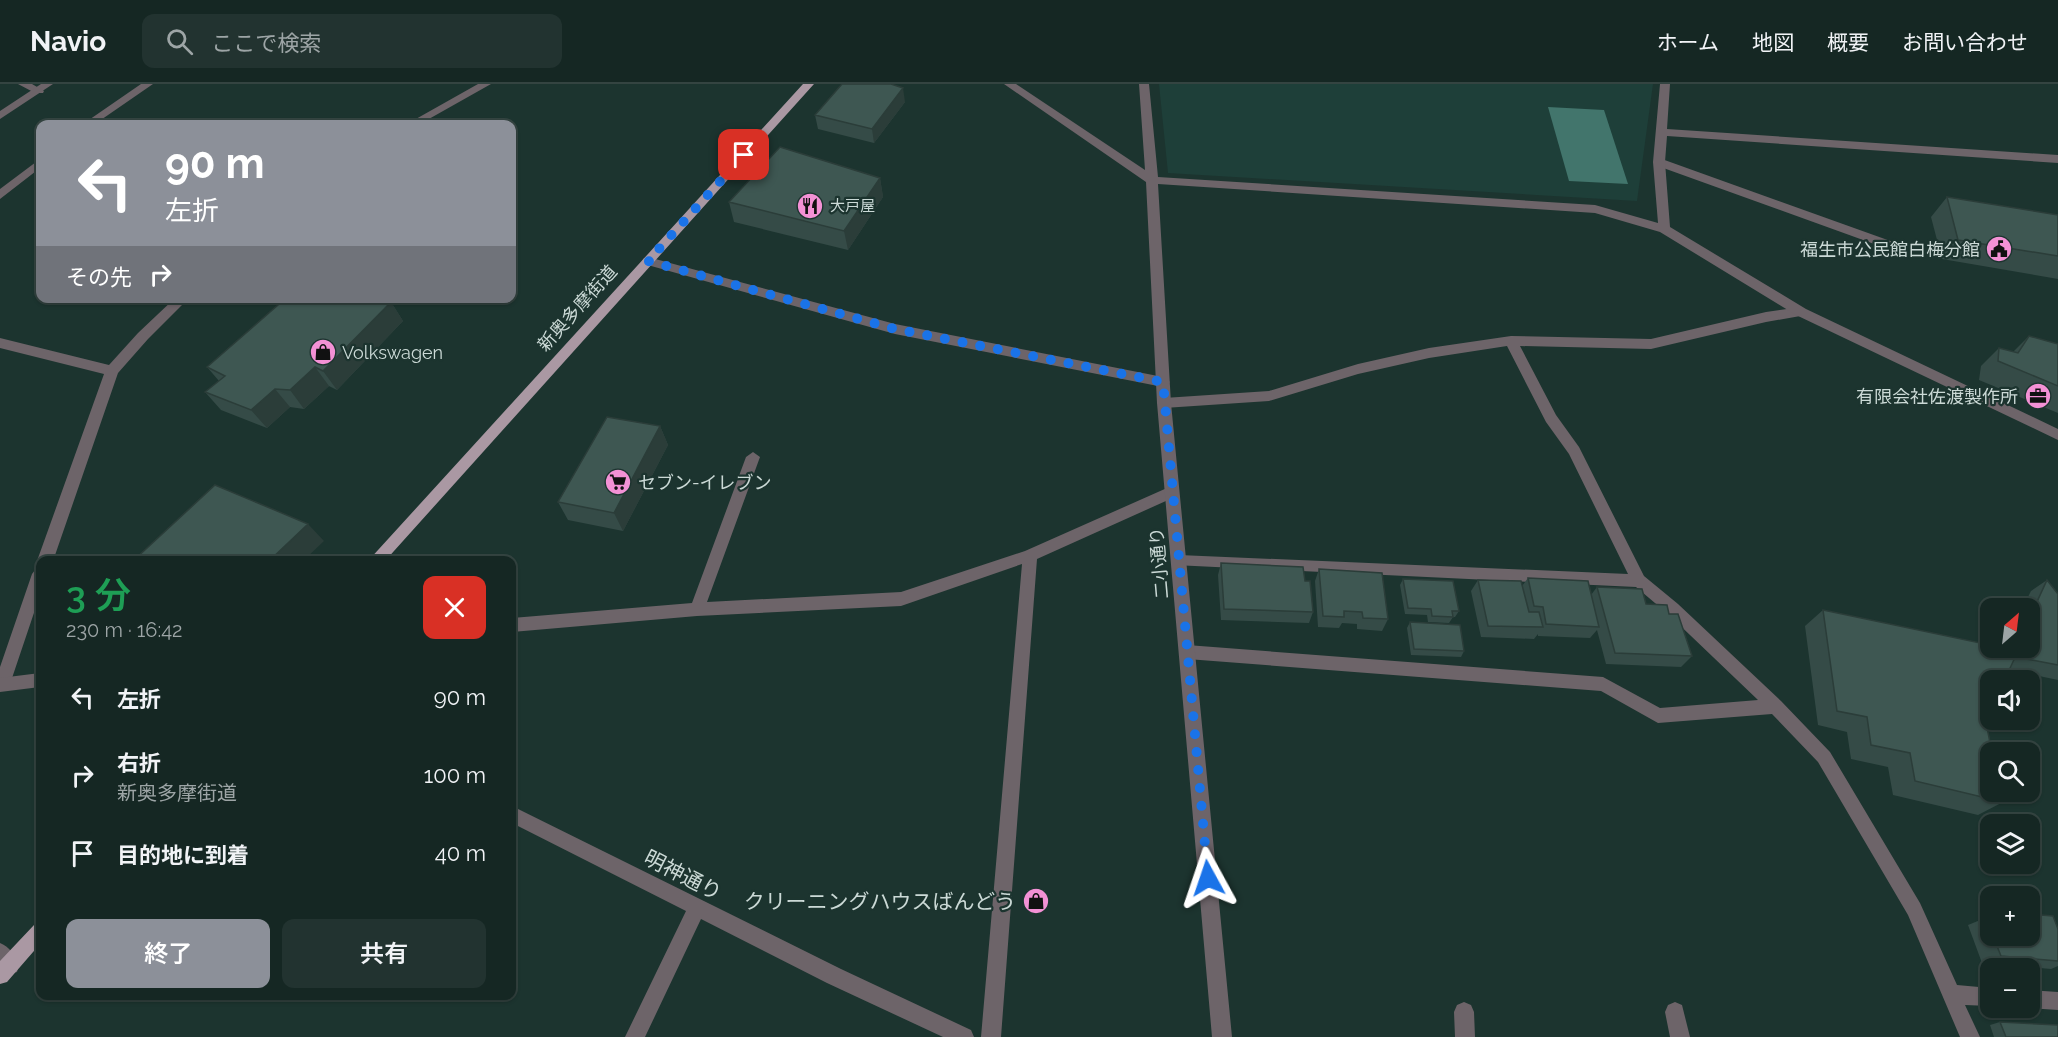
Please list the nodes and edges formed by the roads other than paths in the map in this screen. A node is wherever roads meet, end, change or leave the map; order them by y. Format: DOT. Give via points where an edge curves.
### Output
graph roads {
  1 [pos="23,84"];
  2 [pos="148,84"];
  3 [pos="486,84"];
  4 [pos="809,84"];
  5 [pos="1009,84"];
  6 [pos="1144,84"];
  7 [pos="1665,84"];
  8 [pos="44,87"];
  9 [pos="0,116"];
  10 [pos="94,120"];
  11 [pos="420,120"];
  12 [pos="1660,132"];
  13 [pos="2058,159"];
  14 [pos="1659,162"];
  15 [pos="36,166"];
  16 [pos="1152,180"];
  17 [pos="0,195"];
  18 [pos="1664,229"];
  19 [pos="1892,246"];
  20 [pos="648,261"];
  21 [pos="178,303"];
  22 [pos="1802,312"];
  23 [pos="1511,341"];
  24 [pos="0,343"];
  25 [pos="112,371"];
  26 [pos="1163,382"];
  27 [pos="1164,403"];
  28 [pos="2058,435"];
  29 [pos="753,457"];
  30 [pos="1172,492"];
  31 [pos="1030,555"];
  32 [pos="47,556"];
  33 [pos="381,556"];
  34 [pos="1179,561"];
  35 [pos="1640,580"];
  36 [pos="36,585"];
  37 [pos="697,609"];
  38 [pos="516,626"];
  39 [pos="1187,652"];
  40 [pos="36,681"];
  41 [pos="1,685"];
  42 [pos="1775,706"];
  43 [pos="516,816"];
  44 [pos="697,907"];
  45 [pos="36,935"];
  46 [pos="3,964"];
  47 [pos="1950,994"];
  48 [pos="1980,996"];
  49 [pos="2040,1000"];
  50 [pos="2058,1001"];
  51 [pos="1464,1012"];
  52 [pos="1675,1012"];
  53 [pos="635,1037"];
  54 [pos="964,1037"];
  55 [pos="991,1037"];
  56 [pos="1222,1037"];
  57 [pos="1465,1037"];
  58 [pos="1680,1037"];
  59 [pos="1970,1037"];
  1 -- 8 [label="street"];
  2 -- 10 [label="street"];
  3 -- 11 [label="street"];
  4 -- 20 [label="main road, 新奥多摩街道"];
  5 -- 16 [label="street"];
  6 -- 16 [label="street, 二小通り"];
  7 -- 12 [label="street"];
  8 -- 9 [label="street"];
  12 -- 13 [label="street"];
  12 -- 14 [label="street"];
  14 -- 18 [label="street"];
  14 -- 19 [label="street"];
  15 -- 17 [label="street"];
  16 -- 18 [label="street" via="1595,209"];
  16 -- 26 [label="street, 二小通り"];
  18 -- 22 [label="street"];
  20 -- 26 [label="street" via="895,329"];
  20 -- 33 [label="main road, 新奥多摩街道"];
  21 -- 25 [label="street"];
  22 -- 23 [label="street" via="1650,344"];
  22 -- 28 [label="street"];
  23 -- 27 [label="street" via="1429,353 1269,396"];
  23 -- 35 [label="street" via="1551,418 1574,451"];
  24 -- 25 [label="street"];
  25 -- 32 [label="street"];
  26 -- 27 [label="street, 二小通り"];
  27 -- 30 [label="street, 二小通り"];
  29 -- 37 [label="street"];
  30 -- 31 [label="street"];
  30 -- 34 [label="street, 二小通り"];
  31 -- 37 [label="street" via="901,598"];
  31 -- 55 [label="street"];
  34 -- 35 [label="street"];
  34 -- 39 [label="street, 二小通り"];
  35 -- 42 [label="street"];
  36 -- 41 [label="street"];
  37 -- 38 [label="street"];
  39 -- 42 [label="street" via="1603,684 1658,716"];
  39 -- 56 [label="street, 二小通り"];
  40 -- 41 [label="street"];
  42 -- 47 [label="street" via="1824,757 1914,909"];
  43 -- 44 [label="street, 明神通り"];
  44 -- 53 [label="street"];
  44 -- 54 [label="street, 明神通り"];
  45 -- 46 [label="main road"];
  47 -- 48 [label="street"];
  47 -- 59 [label="street"];
  49 -- 50 [label="street"];
  51 -- 57 [label="street"];
  52 -- 58 [label="street"];
}
